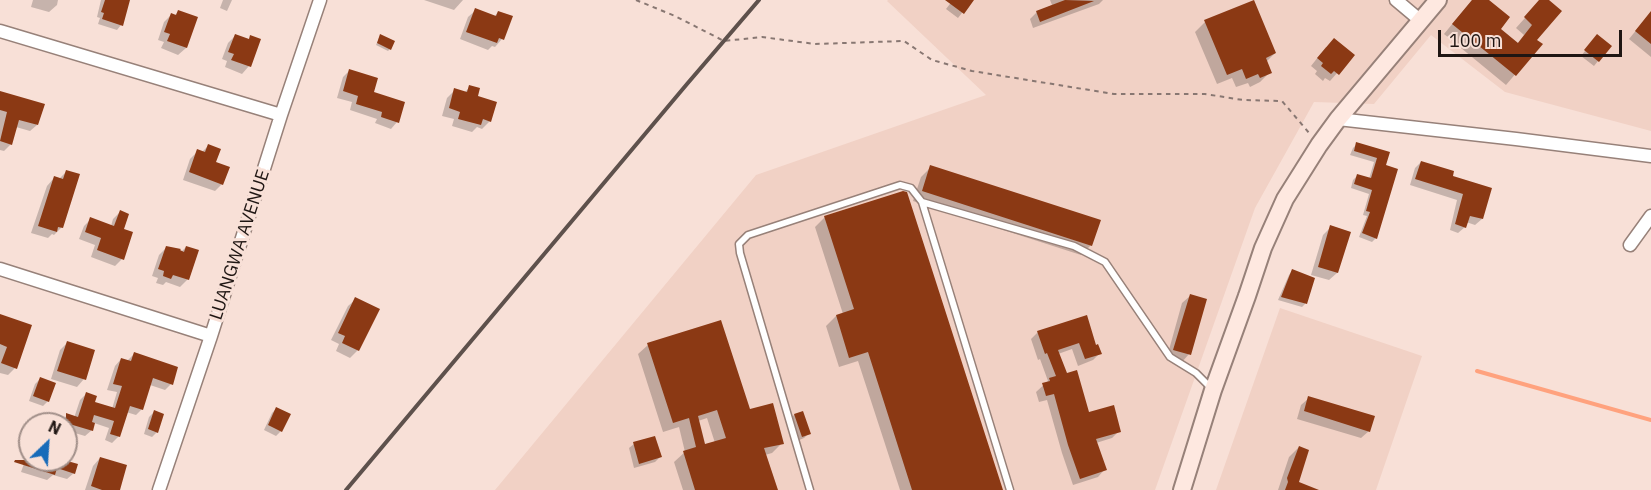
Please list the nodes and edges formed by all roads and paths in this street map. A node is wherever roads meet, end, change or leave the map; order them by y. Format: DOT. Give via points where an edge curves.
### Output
graph roads {
  1 [pos="320,0"];
  2 [pos="636,0"];
  3 [pos="1396,0"];
  4 [pos="1438,0"];
  5 [pos="1420,21"];
  6 [pos="0,31"];
  7 [pos="281,115"];
  8 [pos="1338,119"];
  9 [pos="1319,145"];
  10 [pos="1651,156"];
  11 [pos="922,202"];
  12 [pos="1651,216"];
  13 [pos="1630,245"];
  14 [pos="0,269"];
  15 [pos="211,336"];
  16 [pos="1213,390"];
  17 [pos="159,490"];
  18 [pos="810,490"];
  19 [pos="1010,490"];
  20 [pos="1182,490"];
  1 -- 7 [label="street, LUANGWA AVENUE"];
  2 -- 9 [label="path" via="724,41 762,37 814,44 904,41 932,60 1114,94 1205,94 1282,101"];
  3 -- 5 [label="street"];
  4 -- 5 [label="main road"];
  5 -- 8 [label="main road"];
  6 -- 7 [label="street"];
  7 -- 15 [label="street, LUANGWA AVENUE"];
  8 -- 9 [label="main road"];
  8 -- 10 [label="street"];
  9 -- 16 [label="main road" via="1285,199 1263,248"];
  11 -- 16 [label="lane" via="1074,246 1105,262 1170,357 1196,373"];
  11 -- 18 [label="lane" via="911,188 900,185 748,235 739,244"];
  11 -- 19 [label="lane"];
  12 -- 13 [label="street"];
  14 -- 15 [label="street"];
  15 -- 17 [label="street, LUANGWA AVENUE"];
  16 -- 20 [label="main road"];
}
